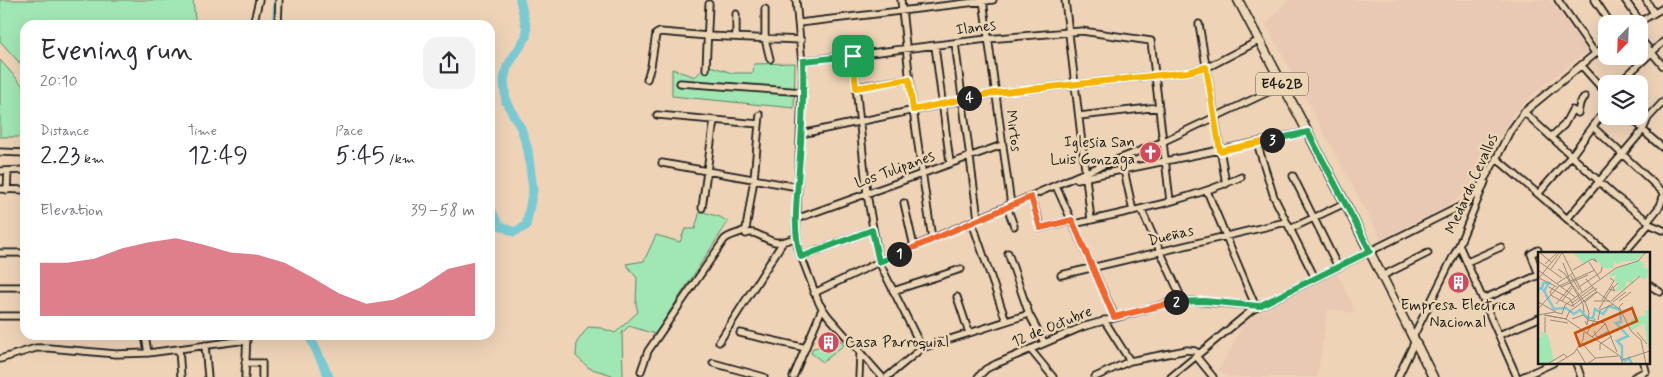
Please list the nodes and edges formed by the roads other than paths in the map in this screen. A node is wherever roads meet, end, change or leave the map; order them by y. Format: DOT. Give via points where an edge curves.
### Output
graph roads {
  1 [pos="259,0"];
  2 [pos="279,0"];
  3 [pos="796,0"];
  4 [pos="901,0"];
  5 [pos="983,0"];
  6 [pos="993,0"];
  7 [pos="1065,0"];
  8 [pos="1238,0"];
  9 [pos="1558,0"];
  10 [pos="1594,0"];
  11 [pos="1625,0"];
  12 [pos="1646,0"];
  13 [pos="709,4"];
  14 [pos="1663,8"];
  15 [pos="764,9"];
  16 [pos="902,12"];
  17 [pos="1654,13"];
  18 [pos="736,14"];
  19 [pos="1605,15"];
  20 [pos="1634,15"];
  21 [pos="1648,16"];
  22 [pos="255,20"];
  23 [pos="278,20"];
  24 [pos="799,23"];
  25 [pos="1199,24"];
  26 [pos="1069,32"];
  27 [pos="708,36"];
  28 [pos="736,38"];
  29 [pos="765,39"];
  30 [pos="987,39"];
  31 [pos="801,40"];
  32 [pos="1258,41"];
  33 [pos="1663,42"];
  34 [pos="955,43"];
  35 [pos="935,46"];
  36 [pos="1648,48"];
  37 [pos="906,50"];
  38 [pos="1598,51"];
  39 [pos="1595,53"];
  40 [pos="1652,53"];
  41 [pos="853,56"];
  42 [pos="770,58"];
  43 [pos="803,61"];
  44 [pos="1581,65"];
  45 [pos="1663,66"];
  46 [pos="1206,67"];
  47 [pos="706,69"];
  48 [pos="1628,75"];
  49 [pos="1156,76"];
  50 [pos="647,79"];
  51 [pos="909,79"];
  52 [pos="680,83"];
  53 [pos="1075,84"];
  54 [pos="1598,84"];
  55 [pos="1282,85"];
  56 [pos="856,88"];
  57 [pos="803,92"];
  58 [pos="995,93"];
  59 [pos="1584,97"];
  60 [pos="963,100"];
  61 [pos="1663,102"];
  62 [pos="941,104"];
  63 [pos="1159,107"];
  64 [pos="913,110"];
  65 [pos="1524,112"];
  66 [pos="657,115"];
  67 [pos="760,116"];
  68 [pos="1079,116"];
  69 [pos="1215,118"];
  70 [pos="714,120"];
  71 [pos="1598,120"];
  72 [pos="859,122"];
  73 [pos="759,124"];
  74 [pos="1639,125"];
  75 [pos="1593,127"];
  76 [pos="1643,130"];
  77 [pos="1308,132"];
  78 [pos="802,134"];
  79 [pos="1551,137"];
  80 [pos="1162,142"];
  81 [pos="1257,143"];
  82 [pos="1002,145"];
  83 [pos="1663,148"];
  84 [pos="1220,151"];
  85 [pos="0,152"];
  86 [pos="20,153"];
  87 [pos="1623,154"];
  88 [pos="970,156"];
  89 [pos="1571,156"];
  90 [pos="1495,160"];
  91 [pos="1165,162"];
  92 [pos="662,163"];
  93 [pos="950,163"];
  94 [pos="20,170"];
  95 [pos="1124,170"];
  96 [pos="0,171"];
  97 [pos="8,171"];
  98 [pos="707,171"];
  99 [pos="923,172"];
  100 [pos="1086,175"];
  101 [pos="1293,176"];
  102 [pos="1240,177"];
  103 [pos="754,179"];
  104 [pos="1599,182"];
  105 [pos="1226,184"];
  106 [pos="1056,186"];
  107 [pos="798,187"];
  108 [pos="0,190"];
  109 [pos="8,190"];
  110 [pos="20,190"];
  111 [pos="1207,191"];
  112 [pos="1663,192"];
  113 [pos="867,194"];
  114 [pos="1538,194"];
  115 [pos="1031,197"];
  116 [pos="1663,197"];
  117 [pos="1170,202"];
  118 [pos="904,203"];
  119 [pos="1345,203"];
  120 [pos="1464,204"];
  121 [pos="1009,206"];
  122 [pos="1662,207"];
  123 [pos="702,208"];
  124 [pos="1141,210"];
  125 [pos="1133,211"];
  126 [pos="1474,211"];
  127 [pos="1314,218"];
  128 [pos="796,219"];
  129 [pos="1567,219"];
  130 [pos="975,220"];
  131 [pos="1091,220"];
  132 [pos="1073,222"];
  133 [pos="1286,222"];
  134 [pos="1649,222"];
  135 [pos="1014,226"];
  136 [pos="872,230"];
  137 [pos="1290,230"];
  138 [pos="1663,230"];
  139 [pos="746,234"];
  140 [pos="1225,236"];
  141 [pos="796,238"];
  142 [pos="932,239"];
  143 [pos="783,242"];
  144 [pos="1459,244"];
  145 [pos="914,247"];
  146 [pos="1501,247"];
  147 [pos="1538,250"];
  148 [pos="1370,251"];
  149 [pos="1160,252"];
  150 [pos="1606,252"];
  151 [pos="1625,252"];
  152 [pos="0,253"];
  153 [pos="20,253"];
  154 [pos="1008,253"];
  155 [pos="1428,253"];
  156 [pos="801,257"];
  157 [pos="879,262"];
  158 [pos="1467,262"];
  159 [pos="1093,267"];
  160 [pos="1338,267"];
  161 [pos="961,269"];
  162 [pos="1538,272"];
  163 [pos="1061,275"];
  164 [pos="1538,275"];
  165 [pos="1382,276"];
  166 [pos="1315,278"];
  167 [pos="20,286"];
  168 [pos="0,287"];
  169 [pos="1650,287"];
  170 [pos="893,291"];
  171 [pos="1660,292"];
  172 [pos="814,293"];
  173 [pos="957,297"];
  174 [pos="1483,300"];
  175 [pos="1183,301"];
  176 [pos="1255,307"];
  177 [pos="822,309"];
  178 [pos="1029,314"];
  179 [pos="0,316"];
  180 [pos="20,316"];
  181 [pos="1114,317"];
  182 [pos="1538,318"];
  183 [pos="1104,320"];
  184 [pos="1006,321"];
  185 [pos="740,333"];
  186 [pos="969,333"];
  187 [pos="1498,335"];
  188 [pos="1414,339"];
  189 [pos="146,340"];
  190 [pos="234,340"];
  191 [pos="246,340"];
  192 [pos="720,342"];
  193 [pos="1044,342"];
  194 [pos="205,345"];
  195 [pos="806,348"];
  196 [pos="922,348"];
  197 [pos="179,349"];
  198 [pos="1030,349"];
  199 [pos="148,353"];
  200 [pos="860,354"];
  201 [pos="1197,355"];
  202 [pos="0,359"];
  203 [pos="1130,361"];
  204 [pos="245,363"];
  205 [pos="713,363"];
  206 [pos="1551,364"];
  207 [pos="1576,364"];
  208 [pos="1644,364"];
  209 [pos="641,370"];
  210 [pos="1636,376"];
  211 [pos="182,377"];
  212 [pos="208,377"];
  213 [pos="245,377"];
  214 [pos="262,377"];
  215 [pos="764,377"];
  216 [pos="794,377"];
  217 [pos="860,377"];
  218 [pos="882,377"];
  219 [pos="887,377"];
  220 [pos="978,377"];
  221 [pos="1053,377"];
  222 [pos="1095,377"];
  223 [pos="1171,377"];
  224 [pos="1213,377"];
  225 [pos="1398,377"];
  226 [pos="1433,377"];
  227 [pos="1517,377"];
  228 [pos="1522,377"];
  229 [pos="1581,377"];
  1 -- 22 [label="street"];
  2 -- 23 [label="street"];
  3 -- 24 [label="street"];
  4 -- 16 [label="street"];
  5 -- 6 [label="street"];
  5 -- 16 [label="street"];
  5 -- 30 [label="street, Mirtos"];
  7 -- 26 [label="street"];
  8 -- 32 [label="main road, E462B"];
  9 -- 39 [label="street"];
  10 -- 19 [label="street"];
  11 -- 20 [label="street"];
  12 -- 17 [label="street"];
  13 -- 27 [label="street"];
  14 -- 17 [label="street"];
  15 -- 29 [label="street"];
  16 -- 24 [label="street"];
  16 -- 37 [label="street"];
  17 -- 21 [label="street"];
  18 -- 28 [label="street"];
  24 -- 31 [label="street"];
  25 -- 46 [label="street"];
  26 -- 30 [label="street, Ilanes"];
  26 -- 49 [label="street, Ilanes" via="1090,31 1151,41"];
  26 -- 53 [label="street"];
  27 -- 28 [label="street"];
  27 -- 47 [label="street"];
  27 -- 50 [label="street" via="656,34"];
  28 -- 29 [label="street"];
  29 -- 31 [label="street"];
  29 -- 42 [label="street"];
  30 -- 34 [label="street, Ilanes"];
  30 -- 58 [label="street, Mirtos"];
  31 -- 43 [label="street"];
  32 -- 46 [label="street"];
  32 -- 55 [label="main road, E462B"];
  33 -- 40 [label="street"];
  34 -- 35 [label="street, Ilanes"];
  34 -- 60 [label="street"];
  35 -- 37 [label="street, Ilanes"];
  35 -- 62 [label="street"];
  36 -- 40 [label="street"];
  37 -- 41 [label="street, Ilanes"];
  37 -- 51 [label="street"];
  38 -- 39 [label="street, Medardo Cevallos"];
  39 -- 44 [label="street, Medardo Cevallos"];
  40 -- 45 [label="street"];
  40 -- 48 [label="street"];
  41 -- 43 [label="street, Ilanes"];
  41 -- 56 [label="street"];
  43 -- 57 [label="street"];
  44 -- 54 [label="street"];
  44 -- 65 [label="street, Medardo Cevallos"];
  46 -- 49 [label="street"];
  46 -- 69 [label="street"];
  49 -- 53 [label="street"];
  49 -- 63 [label="street"];
  51 -- 56 [label="street"];
  51 -- 64 [label="street"];
  52 -- 57 [label="street"];
  53 -- 58 [label="street"];
  53 -- 68 [label="street"];
  55 -- 69 [label="street"];
  55 -- 77 [label="main road, E462B"];
  56 -- 72 [label="street"];
  57 -- 78 [label="street"];
  58 -- 60 [label="street"];
  58 -- 82 [label="street, Mirtos"];
  59 -- 79 [label="street" via="1578,113 1572,110 1564,125"];
  60 -- 62 [label="street"];
  60 -- 88 [label="street"];
  61 -- 76 [label="street" via="1648,118"];
  62 -- 64 [label="street"];
  62 -- 93 [label="street"];
  63 -- 68 [label="street"];
  63 -- 80 [label="street"];
  64 -- 72 [label="street"];
  64 -- 99 [label="street"];
  65 -- 79 [label="street"];
  65 -- 90 [label="street, Medardo Cevallos" via="1508,133"];
  66 -- 70 [label="street"];
  67 -- 73 [label="street"];
  68 -- 100 [label="street"];
  69 -- 80 [label="street"];
  69 -- 84 [label="street"];
  70 -- 73 [label="street"];
  70 -- 98 [label="street"];
  71 -- 75 [label="street"];
  72 -- 78 [label="street"];
  72 -- 113 [label="street"];
  73 -- 103 [label="street"];
  74 -- 76 [label="street"];
  75 -- 87 [label="street"];
  75 -- 89 [label="street"];
  76 -- 83 [label="street"];
  76 -- 87 [label="street"];
  77 -- 81 [label="street"];
  77 -- 119 [label="main road, E462B"];
  78 -- 107 [label="street"];
  79 -- 89 [label="street"];
  80 -- 91 [label="street"];
  80 -- 100 [label="street"];
  81 -- 84 [label="street"];
  81 -- 133 [label="street" via="1269,184"];
  82 -- 88 [label="street, Los Tulipanes"];
  82 -- 121 [label="street, Mirtos"];
  84 -- 91 [label="street"];
  84 -- 105 [label="street"];
  85 -- 86 [label="street"];
  87 -- 104 [label="street"];
  87 -- 112 [label="street"];
  88 -- 93 [label="street, Los Tulipanes"];
  88 -- 130 [label="street"];
  89 -- 104 [label="street"];
  89 -- 114 [label="street"];
  90 -- 114 [label="street"];
  90 -- 120 [label="street" via="1476,193"];
  90 -- 126 [label="street, Medardo Cevallos"];
  91 -- 95 [label="street"];
  91 -- 117 [label="street"];
  92 -- 98 [label="street"];
  93 -- 99 [label="street, Los Tulipanes"];
  94 -- 97 [label="street"];
  95 -- 100 [label="street"];
  95 -- 125 [label="street"];
  96 -- 97 [label="street"];
  97 -- 109 [label="street"];
  98 -- 103 [label="street"];
  98 -- 123 [label="street"];
  99 -- 113 [label="street, Los Tulipanes"];
  99 -- 142 [label="street"];
  100 -- 106 [label="street"];
  100 -- 131 [label="street"];
  101 -- 127 [label="street"];
  102 -- 105 [label="street"];
  103 -- 107 [label="street"];
  103 -- 209 [label="street" via="746,229 724,240 648,351"];
  104 -- 129 [label="street"];
  104 -- 134 [label="street"];
  105 -- 111 [label="street"];
  106 -- 115 [label="street"];
  106 -- 132 [label="street"];
  107 -- 128 [label="street"];
  108 -- 109 [label="street"];
  109 -- 110 [label="street"];
  111 -- 117 [label="street"];
  111 -- 140 [label="street"];
  113 -- 128 [label="street, Los Tulipanes"];
  113 -- 136 [label="street"];
  114 -- 129 [label="street"];
  115 -- 121 [label="street"];
  115 -- 132 [label="street" via="1040,228"];
  116 -- 122 [label="street"];
  117 -- 124 [label="street"];
  118 -- 145 [label="street"];
  119 -- 127 [label="street"];
  119 -- 148 [label="main road, E462B"];
  120 -- 126 [label="street" via="1470,204"];
  120 -- 148 [label="street"];
  121 -- 130 [label="street"];
  121 -- 135 [label="street, Mirtos"];
  122 -- 134 [label="street"];
  124 -- 125 [label="street"];
  124 -- 149 [label="street"];
  125 -- 131 [label="street"];
  126 -- 144 [label="street, Medardo Cevallos"];
  127 -- 137 [label="street"];
  127 -- 160 [label="street"];
  128 -- 141 [label="street"];
  129 -- 150 [label="street"];
  130 -- 142 [label="street"];
  130 -- 184 [label="street"];
  131 -- 132 [label="street"];
  132 -- 159 [label="street"];
  133 -- 137 [label="street"];
  133 -- 140 [label="street, Dueñas"];
  134 -- 138 [label="street"];
  134 -- 151 [label="street"];
  136 -- 156 [label="street"];
  136 -- 157 [label="street"];
  137 -- 166 [label="street"];
  139 -- 143 [label="street" via="754,233"];
  140 -- 149 [label="street, Dueñas"];
  140 -- 176 [label="street"];
  141 -- 143 [label="street"];
  141 -- 156 [label="street"];
  142 -- 145 [label="street"];
  143 -- 192 [label="street"];
  144 -- 158 [label="street"];
  144 -- 188 [label="street, Medardo Cevallos"];
  145 -- 157 [label="street"];
  146 -- 158 [label="street"];
  147 -- 162 [label="street" via="1531,254"];
  148 -- 160 [label="street"];
  148 -- 165 [label="main road, E462B"];
  149 -- 159 [label="street, Dueñas"];
  149 -- 175 [label="street"];
  152 -- 153 [label="street"];
  154 -- 178 [label="street"];
  155 -- 165 [label="street"];
  156 -- 172 [label="street"];
  157 -- 170 [label="street"];
  157 -- 172 [label="street"];
  158 -- 174 [label="street"];
  159 -- 163 [label="street, Dueñas"];
  159 -- 181 [label="street"];
  160 -- 166 [label="street"];
  161 -- 170 [label="street"];
  164 -- 174 [label="street"];
  165 -- 188 [label="main road, E462B"];
  166 -- 176 [label="street"];
  167 -- 168 [label="street"];
  169 -- 171 [label="street"];
  170 -- 196 [label="street"];
  172 -- 177 [label="street"];
  173 -- 186 [label="street"];
  174 -- 187 [label="street"];
  175 -- 176 [label="street, 12 de Octubre"];
  175 -- 181 [label="street, 12 de Octubre"];
  176 -- 201 [label="street"];
  177 -- 195 [label="street"];
  177 -- 200 [label="street"];
  178 -- 184 [label="street"];
  178 -- 193 [label="street"];
  179 -- 180 [label="street"];
  181 -- 183 [label="street, 12 de Octubre"];
  182 -- 187 [label="street"];
  183 -- 193 [label="street, 12 de Octubre"];
  183 -- 203 [label="street"];
  184 -- 186 [label="street"];
  185 -- 195 [label="street"];
  186 -- 196 [label="street"];
  187 -- 227 [label="street"];
  188 -- 225 [label="street, Medardo Cevallos"];
  188 -- 226 [label="main road, E462B"];
  189 -- 199 [label="street"];
  190 -- 194 [label="street"];
  191 -- 204 [label="street"];
  193 -- 198 [label="street, 12 de Octubre"];
  194 -- 197 [label="street"];
  194 -- 212 [label="street"];
  195 -- 216 [label="street"];
  196 -- 219 [label="street"];
  197 -- 199 [label="street"];
  197 -- 211 [label="street"];
  198 -- 220 [label="street, 12 de Octubre" via="989,367"];
  198 -- 221 [label="street"];
  199 -- 202 [label="street" via="36,348"];
  200 -- 217 [label="street"];
  200 -- 218 [label="street"];
  201 -- 203 [label="street" via="1196,351 1187,350"];
  201 -- 223 [label="street"];
  201 -- 224 [label="street"];
  203 -- 222 [label="street"];
  204 -- 213 [label="street"];
  204 -- 214 [label="street" via="262,363"];
  205 -- 215 [label="street"];
  206 -- 228 [label="street"];
  207 -- 229 [label="street"];
  208 -- 210 [label="street" via="1646,371"];
}
